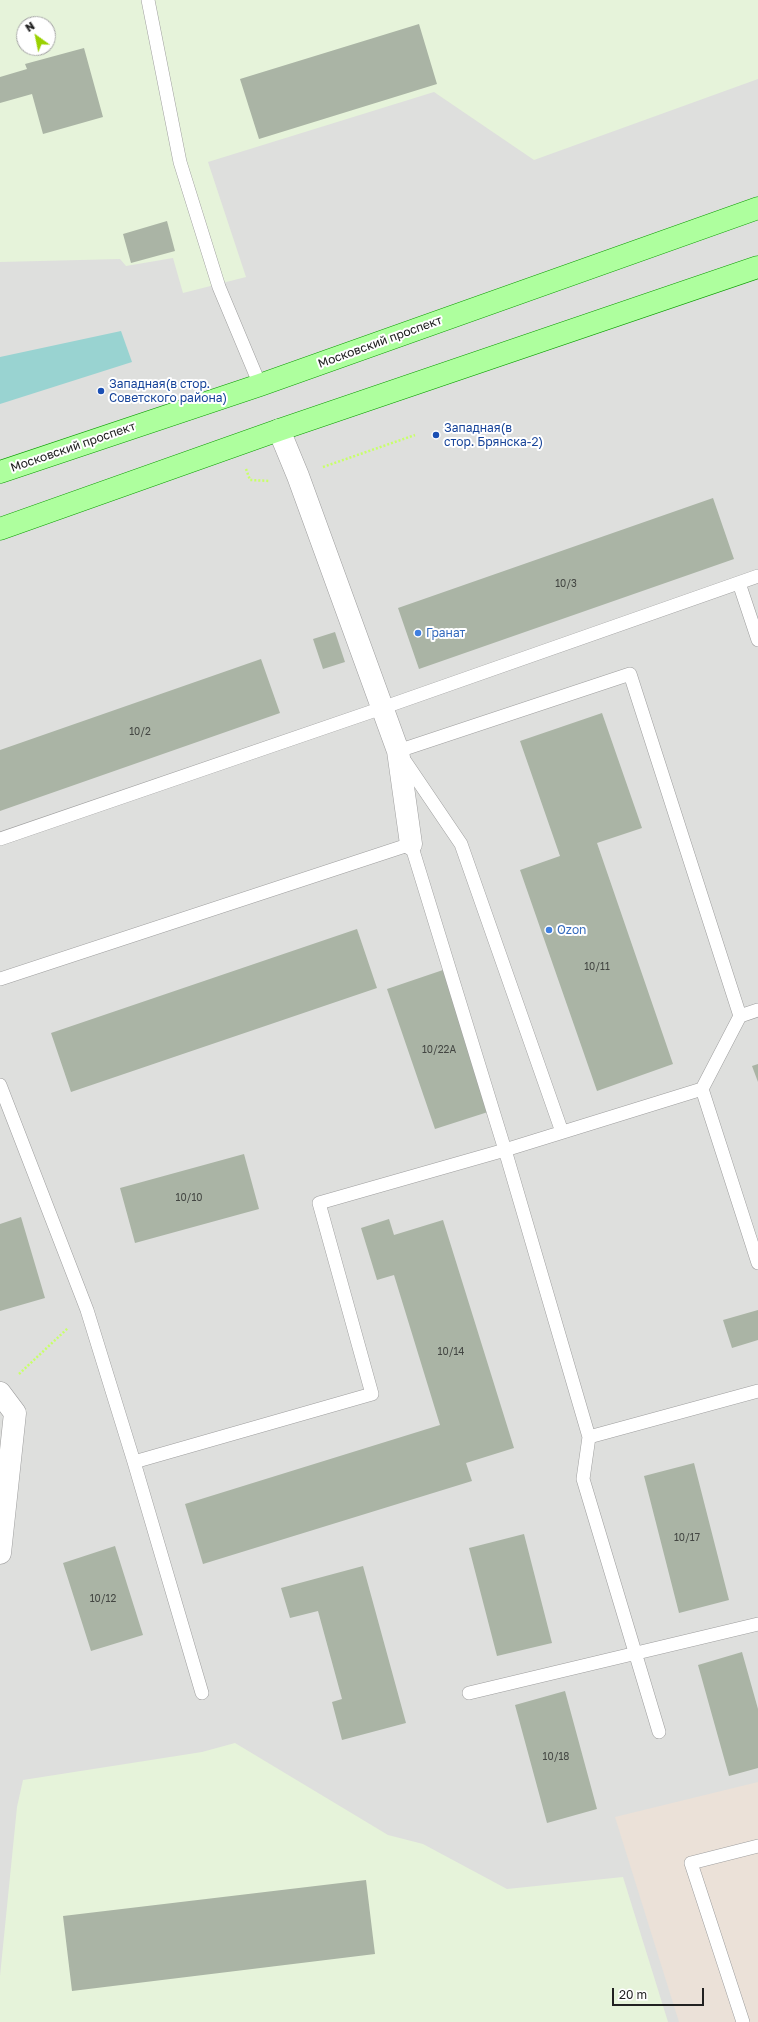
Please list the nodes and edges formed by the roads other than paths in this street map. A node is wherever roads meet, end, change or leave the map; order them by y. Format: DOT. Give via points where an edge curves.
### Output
graph roads {
  1 [pos="148,0"];
  2 [pos="758,208"];
  3 [pos="758,267"];
  4 [pos="260,385"];
  5 [pos="279,430"];
  6 [pos="0,472"];
  7 [pos="0,529"];
  8 [pos="758,576"];
  9 [pos="739,582"];
  10 [pos="758,640"];
  11 [pos="382,708"];
  12 [pos="398,751"];
  13 [pos="0,839"];
  14 [pos="411,844"];
  15 [pos="0,979"];
  16 [pos="758,1010"];
  17 [pos="740,1016"];
  18 [pos="0,1085"];
  19 [pos="702,1089"];
  20 [pos="562,1132"];
  21 [pos="505,1150"];
  22 [pos="758,1263"];
  23 [pos="758,1391"];
  24 [pos="0,1392"];
  25 [pos="589,1437"];
  26 [pos="134,1462"];
  27 [pos="0,1553"];
  28 [pos="758,1624"];
  29 [pos="636,1653"];
  30 [pos="202,1693"];
  31 [pos="468,1693"];
  32 [pos="659,1732"];
  33 [pos="758,1846"];
  34 [pos="743,2022"];
  1 -- 4 [label="lane" via="180,162 219,287"];
  2 -- 4 [label="main road, Московский проспект"];
  3 -- 5 [label="main road"];
  4 -- 6 [label="main road, Московский проспект"];
  5 -- 7 [label="main road"];
  5 -- 11 [label="street"];
  8 -- 9 [label="lane"];
  9 -- 10 [label="lane"];
  9 -- 11 [label="lane"];
  11 -- 12 [label="street"];
  11 -- 13 [label="lane"];
  12 -- 14 [label="street"];
  12 -- 17 [label="lane" via="630,674"];
  12 -- 20 [label="lane" via="461,844"];
  14 -- 15 [label="lane"];
  14 -- 21 [label="lane"];
  16 -- 17 [label="lane"];
  17 -- 19 [label="lane"];
  18 -- 26 [label="lane" via="87,1310"];
  19 -- 20 [label="lane"];
  19 -- 22 [label="lane"];
  20 -- 21 [label="lane"];
  21 -- 25 [label="lane"];
  21 -- 26 [label="lane" via="319,1203 372,1394"];
  23 -- 25 [label="lane"];
  24 -- 27 [label="street" via="15,1413"];
  25 -- 29 [label="lane" via="583,1479"];
  26 -- 30 [label="lane"];
  28 -- 29 [label="lane"];
  29 -- 31 [label="lane"];
  29 -- 32 [label="lane"];
  33 -- 34 [label="lane" via="691,1863"];
}
